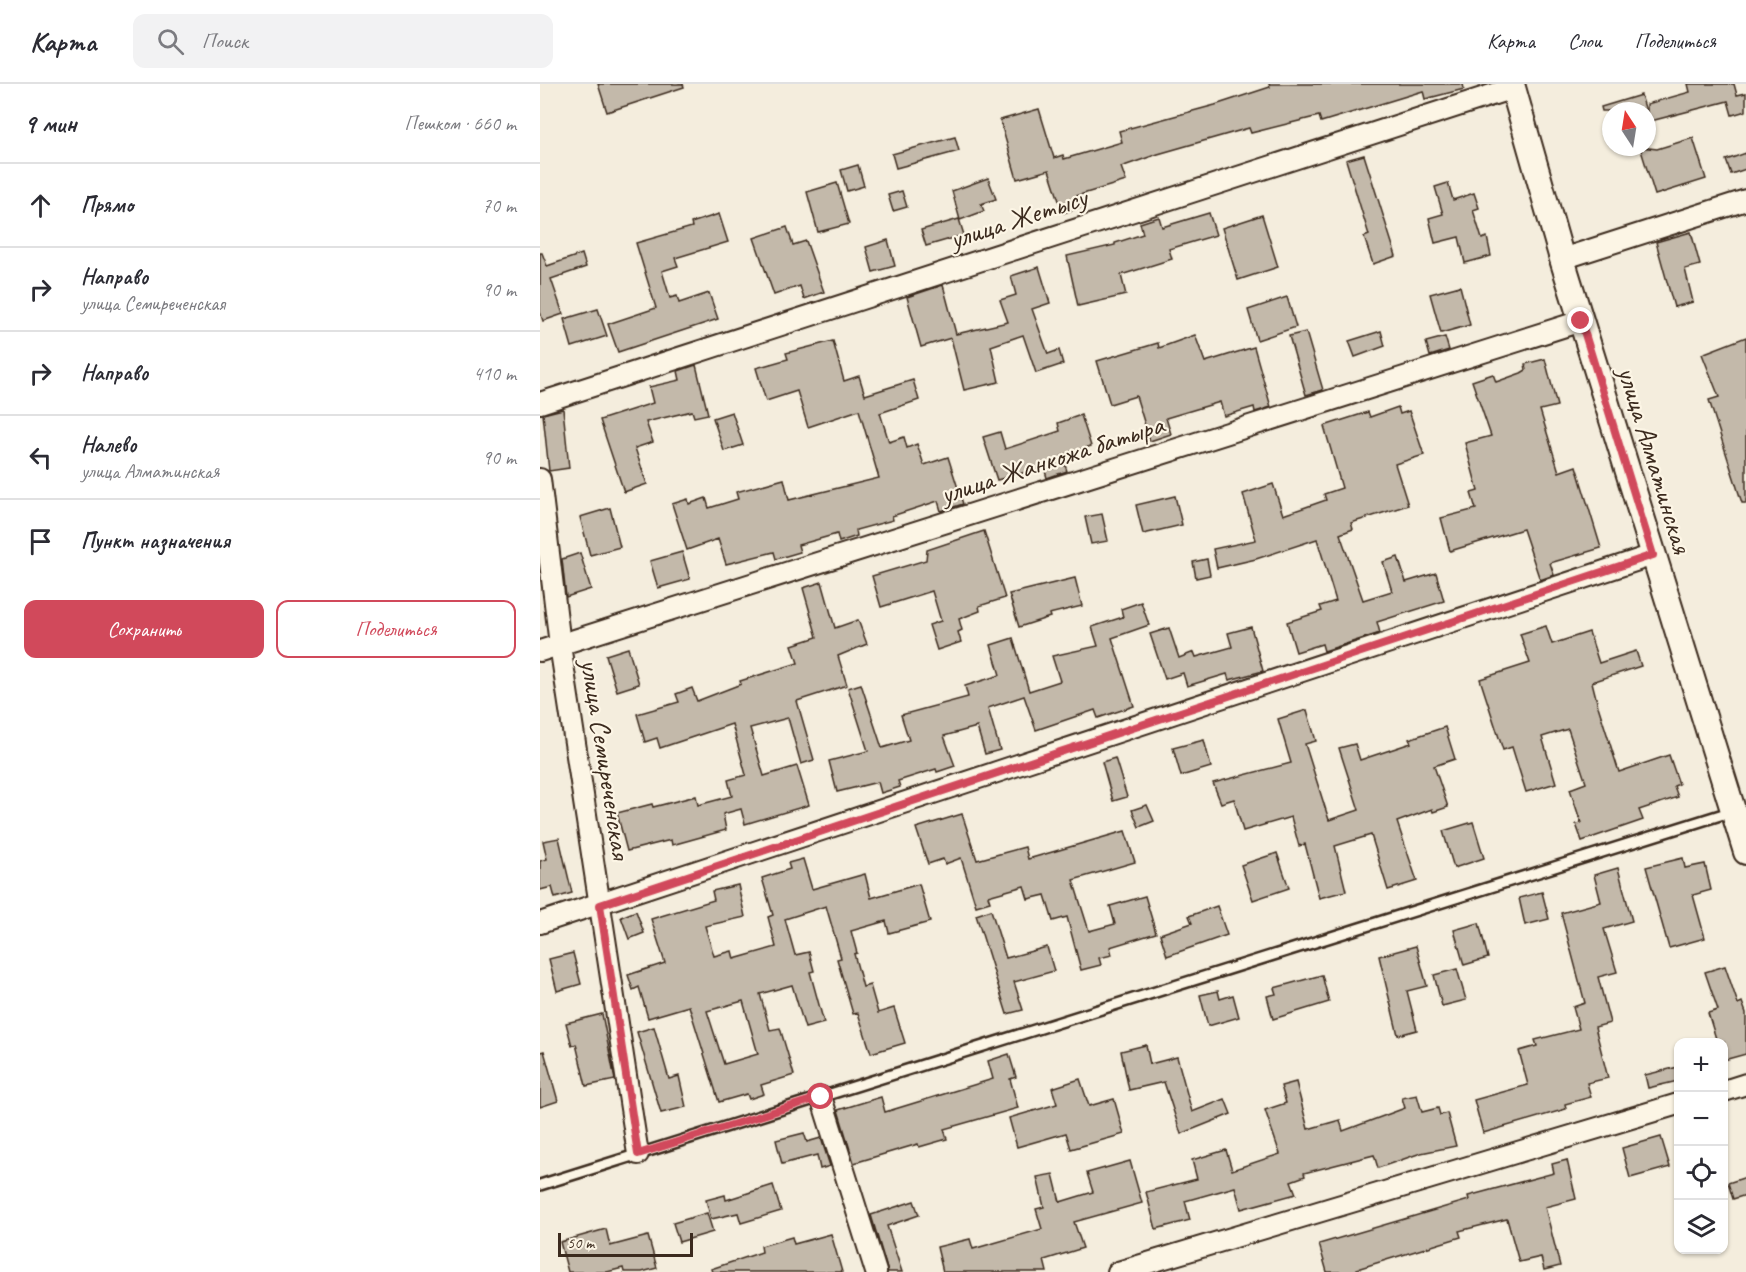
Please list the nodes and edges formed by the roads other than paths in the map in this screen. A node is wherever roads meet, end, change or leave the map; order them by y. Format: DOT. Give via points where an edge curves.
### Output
graph roads {
  1 [pos="1512,86"];
  2 [pos="1746,200"];
  3 [pos="1562,259"];
  4 [pos="1581,321"];
  5 [pos="540,403"];
  6 [pos="540,479"];
  7 [pos="1653,555"];
  8 [pos="560,645"];
  9 [pos="540,651"];
  10 [pos="1733,811"];
  11 [pos="1746,852"];
  12 [pos="600,905"];
  13 [pos="540,923"];
  14 [pos="1746,1084"];
  15 [pos="1728,1090"];
  16 [pos="821,1097"];
  17 [pos="1674,1105"];
  18 [pos="638,1154"];
  19 [pos="540,1185"];
  20 [pos="876,1272"];
  21 [pos="1118,1272"];
  1 -- 3 [label="street, улица Алматинская"];
  1 -- 5 [label="street, улица Жетысу"];
  2 -- 3 [label="street"];
  3 -- 4 [label="street, улица Алматинская"];
  4 -- 7 [label="street, улица Алматинская"];
  4 -- 8 [label="street, улица Жанкожа батыра"];
  6 -- 8 [label="street, улица Семиреченская"];
  7 -- 10 [label="street, улица Алматинская"];
  7 -- 12 [label="street"];
  8 -- 9 [label="street, улица Жанкожа батыра"];
  8 -- 12 [label="street, улица Семиреченская"];
  10 -- 11 [label="street, улица Алматинская"];
  10 -- 16 [label="lane"];
  12 -- 13 [label="street"];
  12 -- 18 [label="street, улица Семиреченская"];
  14 -- 15 [label="street"];
  16 -- 18 [label="lane"];
  16 -- 20 [label="street"];
  17 -- 21 [label="street"];
  18 -- 19 [label="lane"];
}
